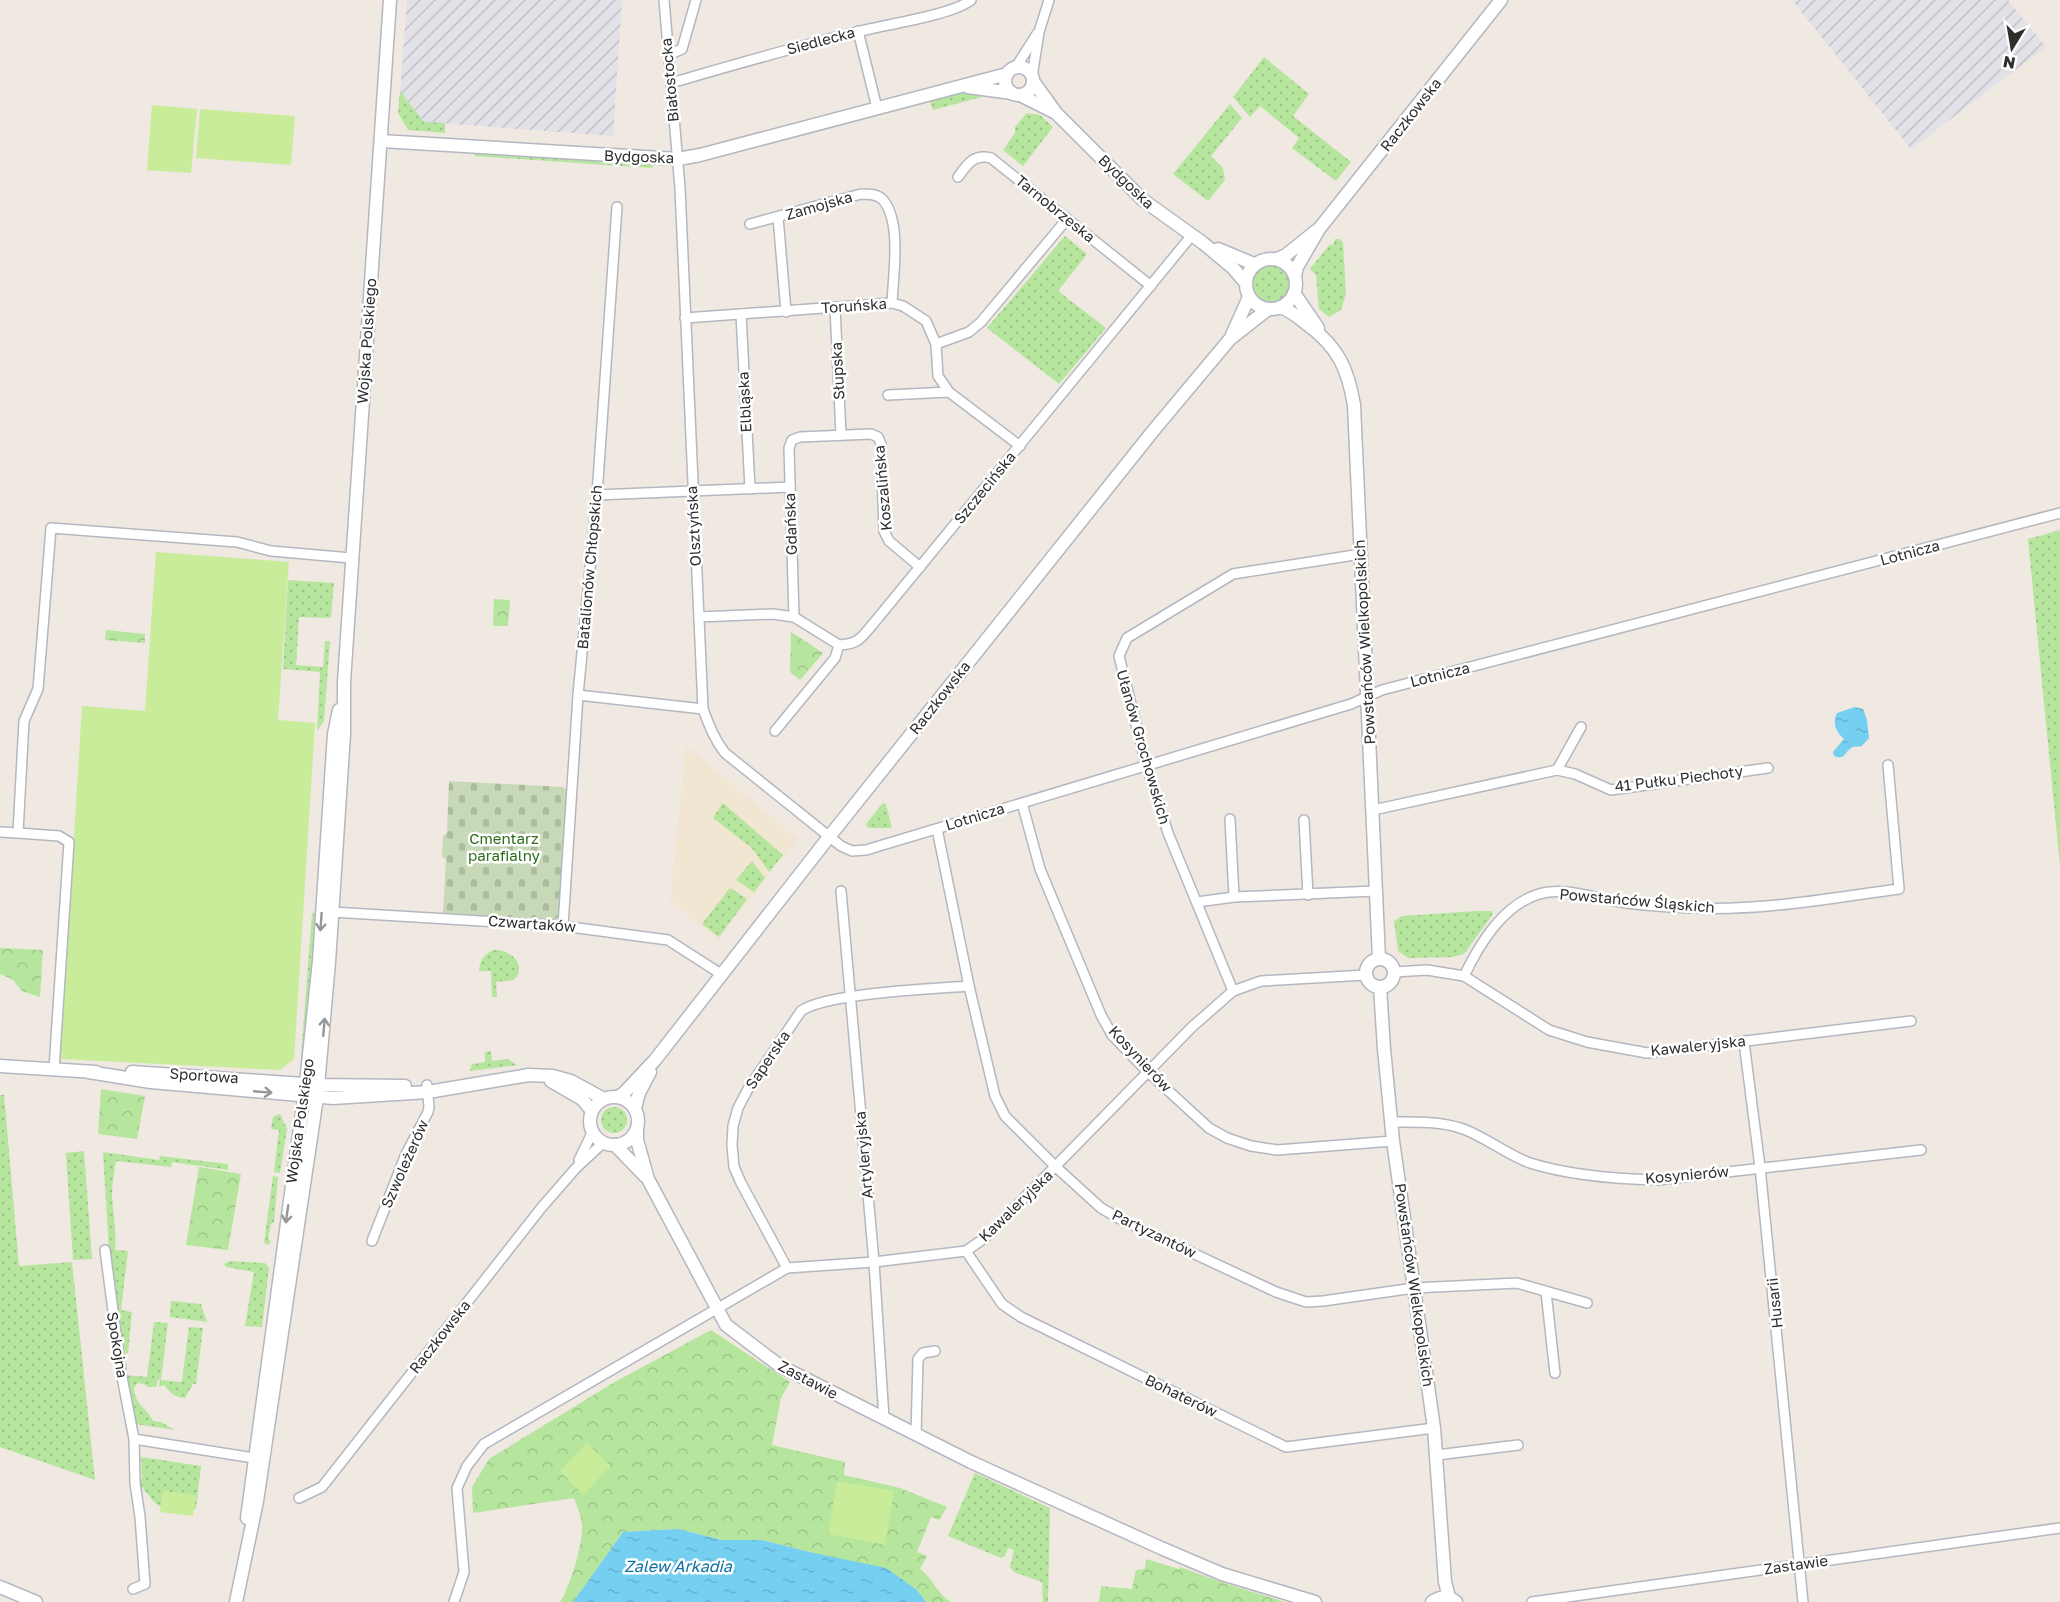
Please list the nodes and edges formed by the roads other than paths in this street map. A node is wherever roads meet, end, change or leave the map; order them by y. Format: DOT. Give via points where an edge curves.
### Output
graph roads {
  1 [pos="390,0"];
  2 [pos="664,0"];
  3 [pos="696,0"];
  4 [pos="971,0"];
  5 [pos="1049,0"];
  6 [pos="1501,0"];
  7 [pos="858,31"];
  8 [pos="1039,32"];
  9 [pos="668,55"];
  10 [pos="1012,71"];
  11 [pos="1032,79"];
  12 [pos="671,82"];
  13 [pos="961,86"];
  14 [pos="1016,94"];
  15 [pos="877,108"];
  16 [pos="1056,113"];
  17 [pos="381,141"];
  18 [pos="678,159"];
  19 [pos="958,177"];
  20 [pos="617,207"];
  21 [pos="778,217"];
  22 [pos="1067,219"];
  23 [pos="750,224"];
  24 [pos="1319,229"];
  25 [pos="1192,235"];
  26 [pos="1203,243"];
  27 [pos="1277,259"];
  28 [pos="1254,264"];
  29 [pos="1295,276"];
  30 [pos="1245,282"];
  31 [pos="1151,286"];
  32 [pos="1294,293"];
  33 [pos="1249,297"];
  34 [pos="892,303"];
  35 [pos="835,307"];
  36 [pos="1274,308"];
  37 [pos="786,312"];
  38 [pos="741,314"];
  39 [pos="685,318"];
  40 [pos="1321,334"];
  41 [pos="1230,339"];
  42 [pos="936,344"];
  43 [pos="949,392"];
  44 [pos="888,395"];
  45 [pos="841,435"];
  46 [pos="800,436"];
  47 [pos="1020,446"];
  48 [pos="790,487"];
  49 [pos="750,489"];
  50 [pos="693,490"];
  51 [pos="597,495"];
  52 [pos="2060,513"];
  53 [pos="1361,554"];
  54 [pos="351,558"];
  55 [pos="920,567"];
  56 [pos="794,616"];
  57 [pos="699,617"];
  58 [pos="839,645"];
  59 [pos="344,682"];
  60 [pos="578,695"];
  61 [pos="1367,696"];
  62 [pos="703,709"];
  63 [pos="1581,727"];
  64 [pos="775,731"];
  65 [pos="1146,764"];
  66 [pos="1888,765"];
  67 [pos="1768,768"];
  68 [pos="1557,770"];
  69 [pos="1022,803"];
  70 [pos="1373,810"];
  71 [pos="1230,819"];
  72 [pos="1304,820"];
  73 [pos="937,829"];
  74 [pos="0,832"];
  75 [pos="18,833"];
  76 [pos="829,837"];
  77 [pos="841,891"];
  78 [pos="1376,891"];
  79 [pos="1308,895"];
  80 [pos="1234,897"];
  81 [pos="1197,902"];
  82 [pos="332,912"];
  83 [pos="563,926"];
  84 [pos="1379,959"];
  85 [pos="1394,972"];
  86 [pos="721,974"];
  87 [pos="1366,975"];
  88 [pos="1464,976"];
  89 [pos="969,986"];
  90 [pos="1380,987"];
  91 [pos="1233,991"];
  92 [pos="849,997"];
  93 [pos="1911,1021"];
  94 [pos="1744,1042"];
  95 [pos="656,1060"];
  96 [pos="0,1066"];
  97 [pos="54,1069"];
  98 [pos="1148,1072"];
  99 [pos="539,1076"];
  100 [pos="428,1089"];
  101 [pos="311,1090"];
  102 [pos="618,1096"];
  103 [pos="604,1099"];
  104 [pos="635,1108"];
  105 [pos="592,1111"];
  106 [pos="1391,1122"];
  107 [pos="637,1130"];
  108 [pos="593,1131"];
  109 [pos="1393,1141"];
  110 [pos="610,1144"];
  111 [pos="1921,1150"];
  112 [pos="1056,1167"];
  113 [pos="1760,1167"];
  114 [pos="576,1168"];
  115 [pos="648,1179"];
  116 [pos="372,1240"];
  117 [pos="105,1250"];
  118 [pos="966,1251"];
  119 [pos="874,1262"];
  120 [pos="787,1268"];
  121 [pos="1414,1288"];
  122 [pos="1546,1292"];
  123 [pos="1587,1303"];
  124 [pos="717,1309"];
  125 [pos="935,1351"];
  126 [pos="1555,1373"];
  127 [pos="884,1419"];
  128 [pos="1434,1428"];
  129 [pos="916,1435"];
  130 [pos="134,1439"];
  131 [pos="1518,1446"];
  132 [pos="1437,1455"];
  133 [pos="254,1458"];
  134 [pos="299,1498"];
  135 [pos="2060,1528"];
  136 [pos="244,1560"];
  137 [pos="1798,1564"];
  138 [pos="0,1587"];
  139 [pos="133,1589"];
  140 [pos="1444,1600"];
  141 [pos="36,1602"];
  142 [pos="236,1602"];
  143 [pos="454,1602"];
  144 [pos="1315,1602"];
  145 [pos="1532,1602"];
  146 [pos="1803,1602"];
  1 -- 17 [label="street, Wojska Polskiego"];
  2 -- 9 [label="street, Białostocka"];
  3 -- 9 [label="street" via="682,49"];
  4 -- 7 [label="street, Siedlecka" via="949,11"];
  5 -- 8 [label="street"];
  6 -- 24 [label="street, Raczkowska"];
  7 -- 12 [label="street, Siedlecka"];
  7 -- 15 [label="street"];
  8 -- 10 [label="street"];
  8 -- 11 [label="street"];
  9 -- 12 [label="street, Białostocka"];
  10 -- 11 [label="street" via="1024,68"];
  10 -- 13 [label="street, Bydgoska"];
  10 -- 14 [label="street" via="1006,86"];
  11 -- 14 [label="street" via="1028,91"];
  11 -- 16 [label="street, Bydgoska"];
  12 -- 18 [label="street, Białostocka"];
  13 -- 14 [label="street, Bydgoska"];
  13 -- 15 [label="street, Bydgoska"];
  14 -- 16 [label="street, Bydgoska"];
  15 -- 18 [label="street, Bydgoska"];
  16 -- 25 [label="street, Bydgoska" via="1143,200"];
  17 -- 18 [label="street, Bydgoska"];
  17 -- 54 [label="street, Wojska Polskiego"];
  18 -- 39 [label="street, Olsztyńska"];
  19 -- 22 [label="street, Tarnobrzeska" via="974,157 991,158"];
  20 -- 51 [label="street, Batalionów Chłopskich"];
  21 -- 23 [label="street"];
  21 -- 34 [label="street, Zamojska" via="861,194 883,199 894,230"];
  21 -- 37 [label="street, Zamojska"];
  22 -- 31 [label="street, Tarnobrzeska"];
  22 -- 42 [label="street" via="981,322 969,332"];
  24 -- 27 [label="street, Raczkowska"];
  24 -- 29 [label="street, Raczkowska"];
  25 -- 26 [label="street, Bydgoska"];
  25 -- 31 [label="street, Szczecińska"];
  26 -- 28 [label="street, Bydgoska"];
  26 -- 30 [label="street, Bydgoska"];
  27 -- 28 [label="street"];
  27 -- 29 [label="street" via="1286,263"];
  28 -- 30 [label="street"];
  29 -- 32 [label="street"];
  30 -- 33 [label="street"];
  31 -- 47 [label="street, Szczecińska"];
  32 -- 36 [label="street" via="1291,300"];
  32 -- 40 [label="street, Powstańców Wielkopolskich"];
  33 -- 36 [label="street" via="1260,307"];
  33 -- 41 [label="street, Raczkowska"];
  34 -- 35 [label="street, Toruńska"];
  34 -- 42 [label="street, Toruńska" via="926,321"];
  35 -- 37 [label="street, Toruńska"];
  35 -- 45 [label="street, Słupska"];
  36 -- 40 [label="street, Powstańców Wielkopolskich" via="1289,310"];
  36 -- 41 [label="street, Raczkowska"];
  37 -- 38 [label="street, Toruńska"];
  38 -- 39 [label="street, Toruńska"];
  38 -- 49 [label="street, Elbląska"];
  39 -- 50 [label="street, Olsztyńska"];
  40 -- 53 [label="street, Powstańców Wielkopolskich" via="1342,361 1352,390"];
  41 -- 76 [label="street, Raczkowska"];
  42 -- 43 [label="street, Toruńska" via="938,376"];
  43 -- 44 [label="street"];
  43 -- 47 [label="street, Toruńska"];
  45 -- 46 [label="street, Koszalińska"];
  45 -- 55 [label="street, Koszalińska" via="878,437 884,531 889,541"];
  46 -- 48 [label="street, Gdańska" via="792,440 789,448"];
  47 -- 55 [label="street, Szczecińska"];
  48 -- 49 [label="street"];
  48 -- 56 [label="street, Gdańska"];
  49 -- 50 [label="street"];
  50 -- 51 [label="street"];
  50 -- 57 [label="street, Olsztyńska"];
  51 -- 60 [label="street, Batalionów Chłopskich"];
  52 -- 61 [label="street, Lotnicza"];
  53 -- 61 [label="street, Powstańców Wielkopolskich"];
  53 -- 65 [label="street, Ułanów Grochowskich" via="1233,574 1127,638 1120,649 1119,664"];
  54 -- 59 [label="street, Wojska Polskiego"];
  54 -- 75 [label="street" via="271,551 237,542 51,528 38,689 24,721"];
  55 -- 58 [label="street, Szczecińska" via="860,640"];
  56 -- 57 [label="street"];
  56 -- 58 [label="street"];
  57 -- 62 [label="street, Olsztyńska"];
  58 -- 64 [label="street" via="835,658"];
  59 -- 82 [label="street, Wojska Polskiego"];
  59 -- 101 [label="street, Wojska Polskiego, one-way" via="334,734"];
  60 -- 62 [label="street"];
  60 -- 83 [label="street, Batalionów Chłopskich"];
  61 -- 65 [label="street, Lotnicza"];
  61 -- 70 [label="street, Powstańców Wielkopolskich"];
  62 -- 76 [label="street, Olsztyńska" via="725,753"];
  63 -- 68 [label="street"];
  65 -- 69 [label="street, Lotnicza"];
  65 -- 81 [label="street, Ułanów Grochowskich" via="1168,833"];
  66 -- 88 [label="street, Powstańców Śląskich" via="1899,889 1775,907 1732,909 1542,893 1507,911"];
  67 -- 68 [label="street, 41 Pułku Piechoty" via="1611,790"];
  68 -- 70 [label="street, 41 Pułku Piechoty"];
  69 -- 73 [label="street, Lotnicza"];
  69 -- 98 [label="street, Kosynierów" via="1040,868 1101,1015 1112,1035"];
  70 -- 78 [label="street, Powstańców Wielkopolskich"];
  71 -- 80 [label="street"];
  72 -- 79 [label="street"];
  73 -- 76 [label="street, Lotnicza" via="858,851"];
  73 -- 89 [label="street, Partyzantów"];
  74 -- 75 [label="street"];
  75 -- 97 [label="street" via="59,836 69,842"];
  76 -- 86 [label="street, Raczkowska"];
  77 -- 92 [label="street, Artyleryjska"];
  78 -- 79 [label="street"];
  78 -- 84 [label="street, Powstańców Wielkopolskich"];
  79 -- 80 [label="street"];
  80 -- 81 [label="street"];
  81 -- 91 [label="street, Ułanów Grochowskich"];
  82 -- 83 [label="street, Czwartaków"];
  101 -- 82 [label="street, Wojska Polskiego, one-way"];
  83 -- 86 [label="street, Czwartaków" via="668,940"];
  84 -- 85 [label="street" via="1388,962"];
  84 -- 87 [label="street" via="1368,966"];
  85 -- 88 [label="street, Kawaleryjska" via="1427,970"];
  85 -- 90 [label="street" via="1390,983"];
  86 -- 95 [label="street, Raczkowska"];
  87 -- 90 [label="street" via="1371,984"];
  87 -- 91 [label="street, Kawaleryjska" via="1261,981"];
  88 -- 94 [label="street, Kawaleryjska" via="1549,1030 1587,1042 1647,1053"];
  89 -- 92 [label="street, Saperska"];
  89 -- 112 [label="street, Partyzantów" via="995,1096 1005,1116"];
  90 -- 106 [label="street, Powstańców Wielkopolskich"];
  91 -- 98 [label="street, Kawaleryjska"];
  92 -- 119 [label="street, Artyleryjska"];
  92 -- 120 [label="street, Saperska" via="809,1005 801,1011 748,1089 733,1126 734,1167"];
  93 -- 94 [label="street, Kawaleryjska"];
  94 -- 113 [label="street, Husarii"];
  95 -- 102 [label="street, Raczkowska"];
  95 -- 104 [label="street, Raczkowska"];
  96 -- 97 [label="street, Sportowa"];
  97 -- 101 [label="street, Sportowa" via="151,1082"];
  98 -- 109 [label="street, Kosynierów" via="1209,1128 1251,1146 1277,1150"];
  98 -- 112 [label="street, Kawaleryjska"];
  99 -- 100 [label="street, Sportowa"];
  99 -- 103 [label="street, Sportowa" via="571,1081"];
  99 -- 105 [label="street" via="569,1090"];
  100 -- 101 [label="street, Sportowa"];
  100 -- 116 [label="street, Szwoleżerów" via="428,1112 406,1154"];
  101 -- 133 [label="street, Wojska Polskiego, one-way"];
  101 -- 136 [label="street, Wojska Polskiego" via="256,1501"];
  102 -- 103 [label="street"];
  102 -- 104 [label="street"];
  103 -- 105 [label="street"];
  104 -- 107 [label="street"];
  105 -- 108 [label="street"];
  106 -- 109 [label="street, Powstańców Wielkopolskich"];
  106 -- 113 [label="street, Kosynierów" via="1439,1123 1461,1128 1531,1163 1594,1176 1657,1180"];
  107 -- 110 [label="street" via="628,1140"];
  107 -- 115 [label="street"];
  108 -- 110 [label="street"];
  108 -- 114 [label="street, Raczkowska"];
  109 -- 121 [label="street, Powstańców Wielkopolskich"];
  110 -- 114 [label="street, Raczkowska"];
  110 -- 115 [label="street"];
  111 -- 113 [label="street, Kosynierów"];
  112 -- 118 [label="street, Kawaleryjska" via="986,1237"];
  112 -- 121 [label="street, Partyzantów" via="1101,1208 1122,1220 1292,1299 1323,1301"];
  113 -- 137 [label="street, Husarii"];
  114 -- 134 [label="street, Raczkowska" via="322,1487"];
  115 -- 124 [label="street"];
  117 -- 130 [label="street, Spokojna"];
  118 -- 119 [label="street, Kawaleryjska"];
  118 -- 128 [label="street, Bohaterów" via="1002,1304 1021,1317 1286,1447"];
  119 -- 120 [label="street, Kawaleryjska"];
  119 -- 127 [label="street, Artyleryjska"];
  120 -- 124 [label="street, Kawaleryjska"];
  121 -- 122 [label="street, Partyzantów" via="1517,1283"];
  121 -- 128 [label="street, Powstańców Wielkopolskich"];
  122 -- 123 [label="street, Partyzantów"];
  122 -- 126 [label="street"];
  124 -- 127 [label="street, Zastawie" via="726,1325 780,1366"];
  124 -- 143 [label="street" via="483,1444 458,1488 464,1572"];
  125 -- 129 [label="street" via="923,1353 918,1359"];
  127 -- 129 [label="street, Zastawie"];
  128 -- 132 [label="street, Powstańców Wielkopolskich"];
  129 -- 144 [label="street, Zastawie" via="1222,1574"];
  130 -- 133 [label="street"];
  130 -- 139 [label="street, Spokojna" via="145,1584"];
  131 -- 132 [label="street"];
  132 -- 140 [label="street, Powstańców Wielkopolskich"];
  133 -- 136 [label="street, Wojska Polskiego"];
  135 -- 137 [label="street, Zastawie"];
  136 -- 142 [label="street"];
  137 -- 145 [label="street, Zastawie"];
  137 -- 146 [label="street, Husarii"];
  138 -- 141 [label="street"];
}
